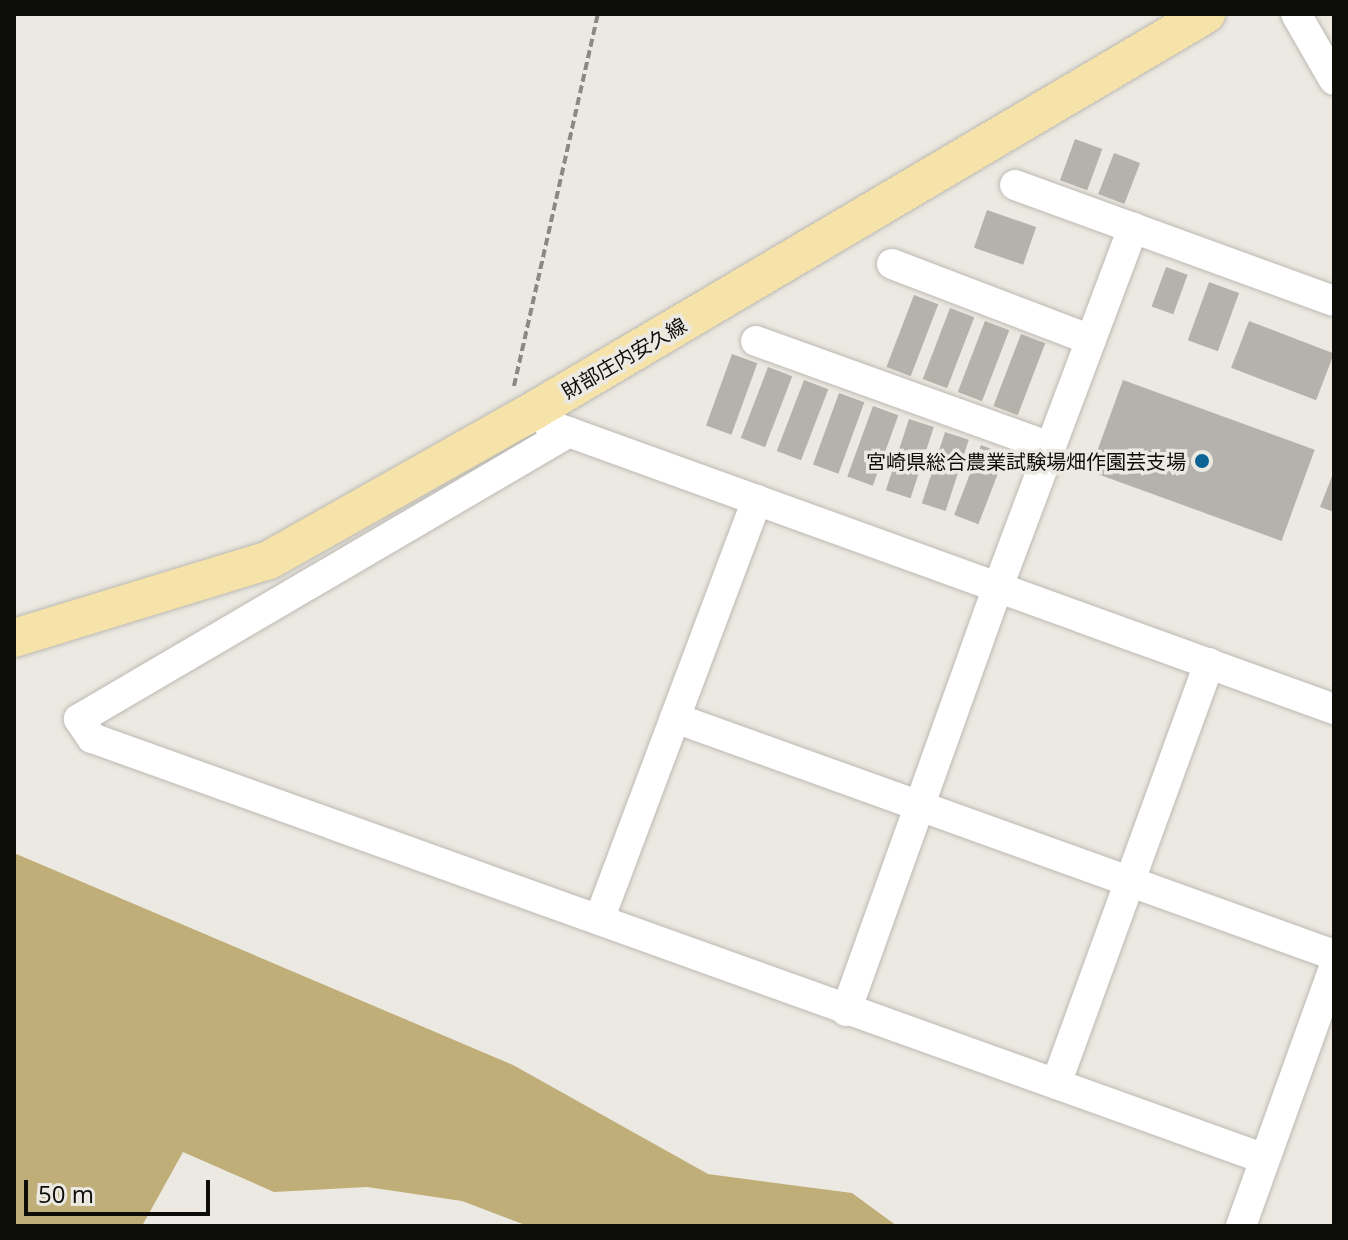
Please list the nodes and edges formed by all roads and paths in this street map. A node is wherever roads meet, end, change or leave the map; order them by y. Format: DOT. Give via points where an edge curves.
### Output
graph roads {
  1 [pos="598,14"];
  2 [pos="1206,14"];
  3 [pos="1296,14"];
  4 [pos="1334,80"];
  5 [pos="1015,185"];
  6 [pos="1133,227"];
  7 [pos="892,264"];
  8 [pos="1334,301"];
  9 [pos="1091,340"];
  10 [pos="756,341"];
  11 [pos="515,422"];
  12 [pos="569,432"];
  13 [pos="1051,447"];
  14 [pos="757,500"];
  15 [pos="998,587"];
  16 [pos="14,638"];
  17 [pos="1209,663"];
  18 [pos="1334,709"];
  19 [pos="675,718"];
  20 [pos="920,806"];
  21 [pos="1130,881"];
  22 [pos="599,920"];
  23 [pos="1334,955"];
  24 [pos="1334,968"];
  25 [pos="846,1011"];
  26 [pos="1056,1084"];
  27 [pos="1265,1159"];
  28 [pos="1241,1226"];
  1 -- 11 [label="path"];
  2 -- 11 [label="main road, 財部庄内安久線"];
  3 -- 4 [label="street"];
  5 -- 6 [label="street"];
  6 -- 8 [label="street"];
  6 -- 9 [label="street"];
  7 -- 9 [label="street"];
  9 -- 13 [label="street"];
  10 -- 13 [label="street"];
  11 -- 12 [label="street"];
  11 -- 16 [label="main road, 財部庄内安久線" via="269,560"];
  12 -- 14 [label="street"];
  12 -- 22 [label="street" via="79,719 92,738"];
  13 -- 15 [label="street"];
  14 -- 15 [label="street"];
  14 -- 19 [label="street"];
  15 -- 17 [label="street"];
  15 -- 20 [label="street"];
  17 -- 18 [label="street"];
  17 -- 21 [label="street"];
  19 -- 20 [label="street"];
  19 -- 22 [label="street"];
  20 -- 21 [label="street"];
  20 -- 25 [label="street"];
  21 -- 23 [label="street"];
  21 -- 26 [label="street"];
  22 -- 25 [label="street"];
  24 -- 27 [label="street"];
  25 -- 26 [label="street"];
  26 -- 27 [label="street"];
  27 -- 28 [label="street"];
}
